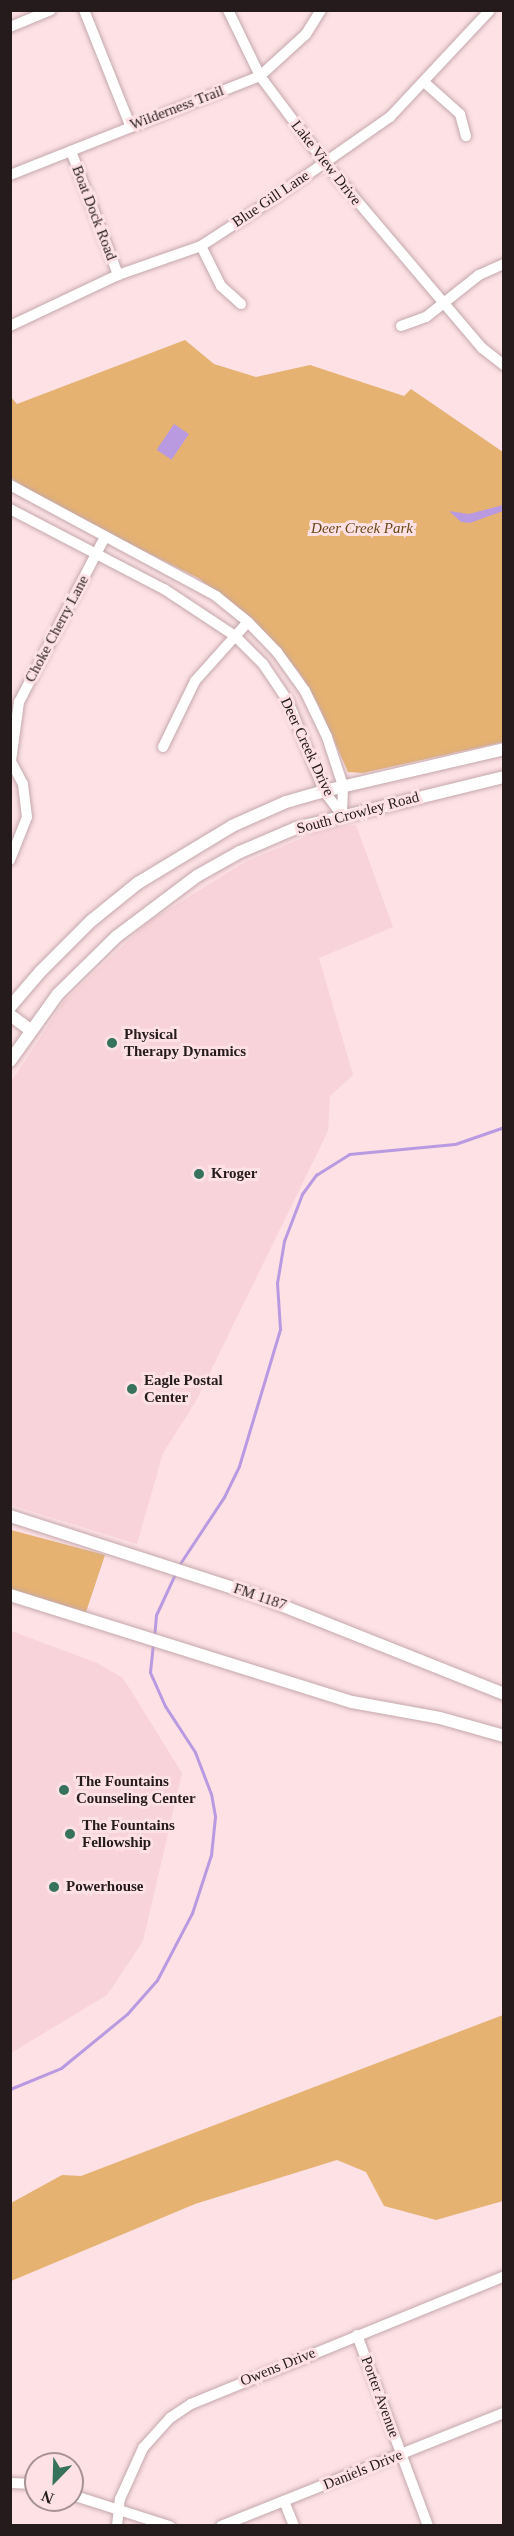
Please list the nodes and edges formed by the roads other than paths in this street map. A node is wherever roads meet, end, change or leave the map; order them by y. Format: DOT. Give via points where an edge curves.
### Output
graph roads {
  1 [pos="51,10"];
  2 [pos="84,10"];
  3 [pos="228,10"];
  4 [pos="321,10"];
  5 [pos="490,10"];
  6 [pos="10,27"];
  7 [pos="260,76"];
  8 [pos="424,82"];
  9 [pos="130,125"];
  10 [pos="466,136"];
  11 [pos="71,151"];
  12 [pos="324,163"];
  13 [pos="10,175"];
  14 [pos="201,246"];
  15 [pos="504,264"];
  16 [pos="118,275"];
  17 [pos="443,303"];
  18 [pos="241,304"];
  19 [pos="10,326"];
  20 [pos="400,326"];
  21 [pos="504,365"];
  22 [pos="10,485"];
  23 [pos="10,508"];
  24 [pos="105,537"];
  25 [pos="97,554"];
  26 [pos="248,622"];
  27 [pos="235,636"];
  28 [pos="163,747"];
  29 [pos="504,749"];
  30 [pos="11,761"];
  31 [pos="504,777"];
  32 [pos="343,786"];
  33 [pos="324,790"];
  34 [pos="342,815"];
  35 [pos="10,860"];
  36 [pos="10,1007"];
  37 [pos="10,1015"];
  38 [pos="31,1030"];
  39 [pos="10,1061"];
  40 [pos="10,1516"];
  41 [pos="10,1595"];
  42 [pos="10,1603"];
  43 [pos="51,1608"];
  44 [pos="504,1694"];
  45 [pos="504,1736"];
  46 [pos="504,2276"];
  47 [pos="357,2335"];
  48 [pos="504,2413"];
  49 [pos="401,2455"];
  50 [pos="84,2499"];
  51 [pos="284,2501"];
  52 [pos="118,2511"];
  53 [pos="117,2526"];
  54 [pos="170,2526"];
  55 [pos="221,2526"];
  56 [pos="294,2526"];
  57 [pos="428,2526"];
  1 -- 6 [label="street"];
  2 -- 9 [label="street"];
  3 -- 7 [label="street, Lake View Drive"];
  4 -- 7 [label="street, Wilderness Trail" via="306,34"];
  5 -- 8 [label="street, Blue Gill Lane"];
  7 -- 9 [label="street, Wilderness Trail"];
  7 -- 12 [label="street, Lake View Drive"];
  8 -- 10 [label="street" via="460,114"];
  8 -- 12 [label="street, Blue Gill Lane" via="367,136"];
  9 -- 11 [label="street, Wilderness Trail"];
  11 -- 13 [label="street, Wilderness Trail"];
  11 -- 16 [label="street, Boat Dock Road"];
  12 -- 14 [label="street, Blue Gill Lane"];
  12 -- 17 [label="street, Lake View Drive"];
  14 -- 16 [label="street, Blue Gill Lane"];
  14 -- 18 [label="street" via="221,286"];
  15 -- 17 [label="street" via="479,275"];
  16 -- 19 [label="street, Blue Gill Lane"];
  17 -- 20 [label="street" via="426,318"];
  17 -- 21 [label="street, Lake View Drive" via="482,348"];
  22 -- 24 [label="street, Deer Creek Drive"];
  23 -- 25 [label="street, Deer Creek Drive"];
  24 -- 25 [label="street, Choke Cherry Lane"];
  24 -- 26 [label="street, Deer Creek Drive" via="216,596"];
  25 -- 27 [label="street, Deer Creek Drive" via="206,613"];
  25 -- 30 [label="street, Choke Cherry Lane" via="19,702"];
  26 -- 27 [label="street"];
  26 -- 32 [label="street, Deer Creek Drive" via="277,652 305,691"];
  27 -- 28 [label="street" via="195,681"];
  27 -- 33 [label="street, Deer Creek Drive" via="263,664 288,701"];
  29 -- 32 [label="main road, South Crowley Road"];
  30 -- 35 [label="street, Choke Cherry Lane" via="23,784 27,817"];
  31 -- 34 [label="main road, South Crowley Road"];
  32 -- 33 [label="main road, South Crowley Road"];
  32 -- 34 [label="street, Deer Creek Drive"];
  33 -- 34 [label="street, Deer Creek Drive"];
  33 -- 36 [label="main road, South Crowley Road" via="232,826 138,883 91,921"];
  34 -- 38 [label="main road, South Crowley Road" via="240,852 196,877 116,937 58,994"];
  37 -- 38 [label="main road"];
  38 -- 39 [label="main road, South Crowley Road"];
  40 -- 44 [label="main road, FM 1187 / FM 1187" via="258,1596"];
  41 -- 43 [label="main road"];
  42 -- 43 [label="main road" via="37,1612"];
  43 -- 45 [label="main road" via="352,1702 440,1718"];
  46 -- 47 [label="street, Owens Drive"];
  47 -- 49 [label="street, Porter Avenue"];
  47 -- 52 [label="street, Owens Drive" via="224,2389 170,2418 132,2467"];
  48 -- 49 [label="street, Daniels Drive"];
  49 -- 51 [label="street, Daniels Drive"];
  49 -- 57 [label="street, Porter Avenue"];
  50 -- 52 [label="street"];
  51 -- 55 [label="street, Daniels Drive"];
  51 -- 56 [label="street"];
  52 -- 53 [label="street, Owens Drive"];
  52 -- 54 [label="street"];
}
